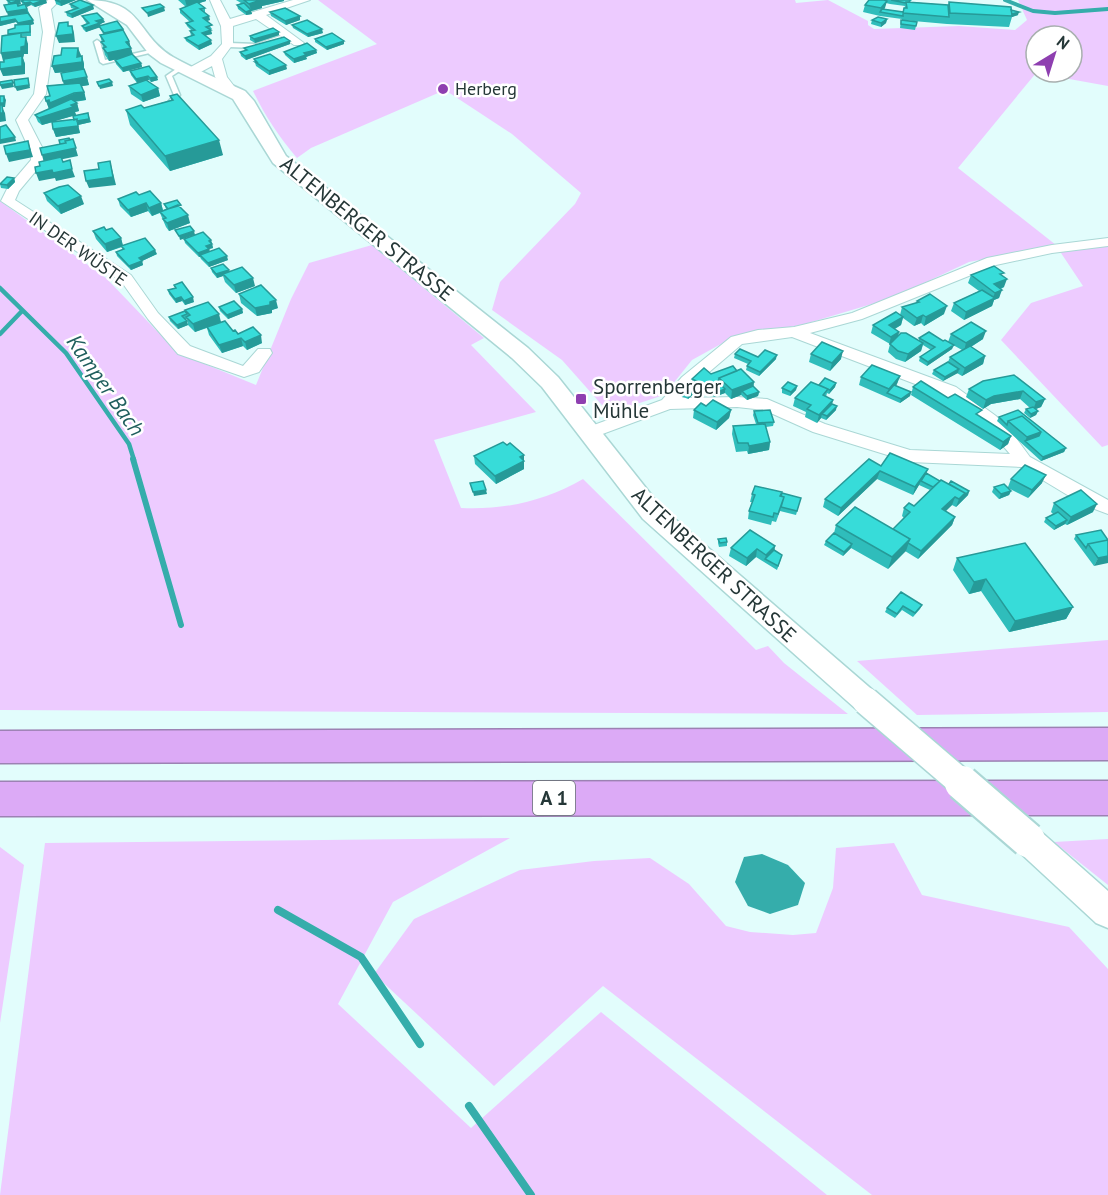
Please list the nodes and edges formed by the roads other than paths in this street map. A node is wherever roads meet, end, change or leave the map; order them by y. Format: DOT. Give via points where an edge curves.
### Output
graph roads {
  1 [pos="55,0"];
  2 [pos="95,0"];
  3 [pos="215,0"];
  4 [pos="306,0"];
  5 [pos="258,15"];
  6 [pos="226,24"];
  7 [pos="280,38"];
  8 [pos="97,42"];
  9 [pos="298,43"];
  10 [pos="229,45"];
  11 [pos="155,51"];
  12 [pos="216,59"];
  13 [pos="186,70"];
  14 [pos="231,90"];
  15 [pos="163,112"];
  16 [pos="1108,242"];
  17 [pos="794,332"];
  18 [pos="264,353"];
  19 [pos="668,404"];
  20 [pos="589,433"];
  21 [pos="1024,461"];
  22 [pos="1108,507"];
  23 [pos="1108,744"];
  24 [pos="0,747"];
  25 [pos="1108,798"];
  26 [pos="0,799"];
  27 [pos="1108,912"];
  1 -- 18 [label="street, IN DER WÜSTE" via="45,8 49,32 40,94 16,122 37,151 38,160 12,190 8,201 126,278 184,350 244,372 253,368"];
  2 -- 11 [label="main road, ALTENBERGER STRASSE" via="133,22"];
  3 -- 6 [label="street"];
  4 -- 5 [label="street"];
  5 -- 6 [label="street"];
  5 -- 9 [label="street"];
  6 -- 10 [label="street"];
  7 -- 10 [label="lane" via="256,46"];
  8 -- 11 [label="lane" via="103,62"];
  10 -- 12 [label="street"];
  11 -- 13 [label="main road, ALTENBERGER STRASSE"];
  12 -- 13 [label="street"];
  12 -- 14 [label="street" via="221,77"];
  13 -- 14 [label="main road, ALTENBERGER STRASSE"];
  13 -- 15 [label="lane" via="169,76 177,95"];
  14 -- 20 [label="main road, ALTENBERGER STRASSE" via="245,101 279,159 520,353 550,382"];
  16 -- 17 [label="street" via="992,261 876,309"];
  17 -- 19 [label="street" via="737,340 688,381"];
  17 -- 21 [label="street" via="950,391 990,420"];
  19 -- 20 [label="street"];
  19 -- 21 [label="street" via="758,403 819,428 901,454"];
  20 -- 27 [label="main road, ALTENBERGER STRASSE, bridge" via="652,513"];
  21 -- 22 [label="street"];
  23 -- 24 [label="highway"];
  25 -- 26 [label="highway, A 1"];
}
